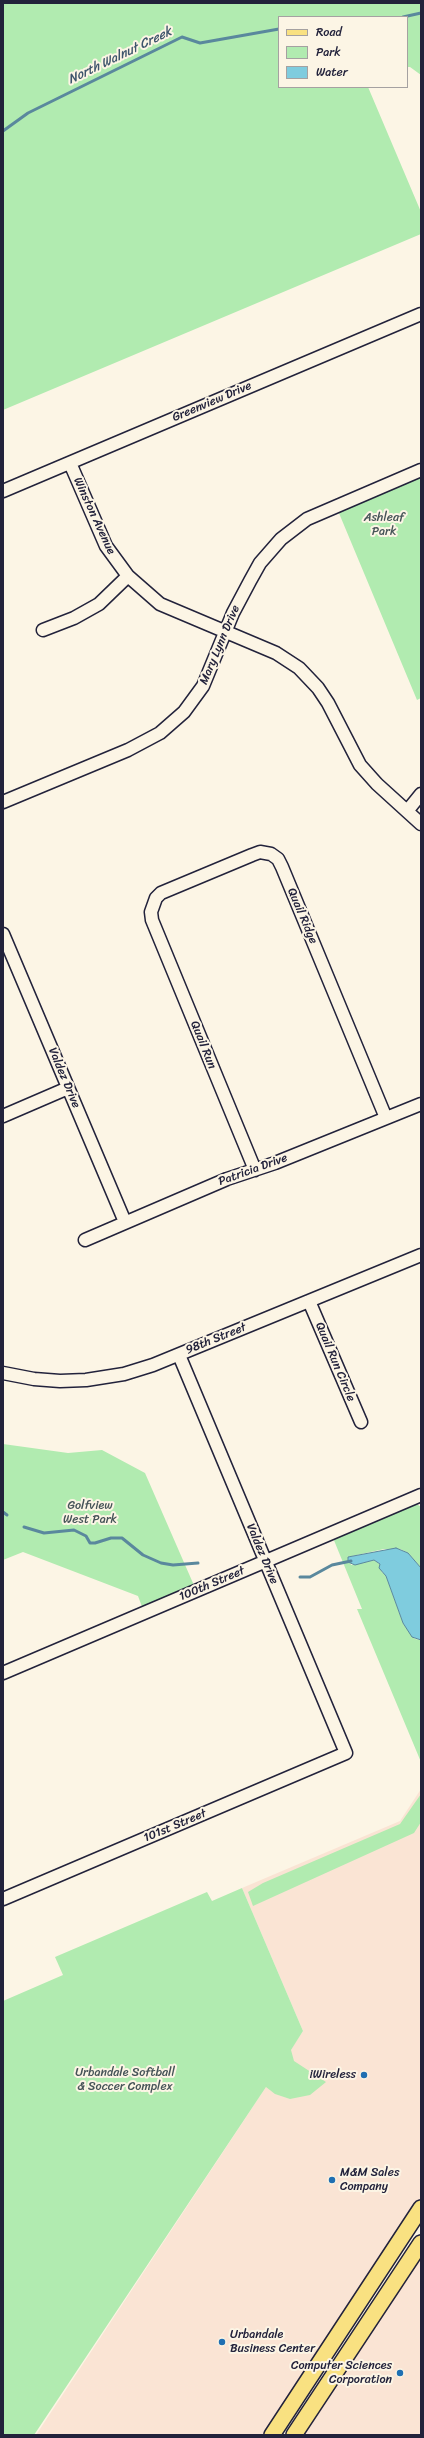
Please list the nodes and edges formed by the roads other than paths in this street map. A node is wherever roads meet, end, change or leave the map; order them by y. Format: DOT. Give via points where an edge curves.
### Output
graph roads {
  1 [pos="421,314"];
  2 [pos="70,463"];
  3 [pos="421,470"];
  4 [pos="3,491"];
  5 [pos="128,576"];
  6 [pos="43,630"];
  7 [pos="226,632"];
  8 [pos="421,794"];
  9 [pos="3,802"];
  10 [pos="408,810"];
  11 [pos="421,824"];
  12 [pos="152,920"];
  13 [pos="3,934"];
  14 [pos="8,958"];
  15 [pos="68,1088"];
  16 [pos="421,1104"];
  17 [pos="3,1116"];
  18 [pos="386,1118"];
  19 [pos="255,1170"];
  20 [pos="125,1222"];
  21 [pos="85,1240"];
  22 [pos="421,1255"];
  23 [pos="309,1301"];
  24 [pos="179,1355"];
  25 [pos="3,1373"];
  26 [pos="361,1422"];
  27 [pos="421,1495"];
  28 [pos="266,1561"];
  29 [pos="3,1673"];
  30 [pos="346,1753"];
  31 [pos="3,1899"];
  32 [pos="421,2208"];
  33 [pos="421,2243"];
  34 [pos="272,2435"];
  35 [pos="294,2435"];
  1 -- 2 [label="street, Greenview Drive"];
  2 -- 4 [label="street, Greenview Drive"];
  2 -- 5 [label="street, Winston Avenue" via="106,546"];
  3 -- 7 [label="street, Mary Lynn Drive" via="307,519 281,539 260,563"];
  5 -- 6 [label="street" via="99,604 74,618"];
  5 -- 7 [label="street, Winston Avenue" via="160,604"];
  7 -- 9 [label="street, Mary Lynn Drive" via="203,686 184,712 160,733 128,750"];
  7 -- 10 [label="street, Winston Avenue" via="276,653 299,668 328,703 360,765 377,784"];
  8 -- 10 [label="street"];
  10 -- 11 [label="street, Winston Avenue"];
  12 -- 18 [label="street, Quail Ridge" via="152,906 161,893 260,852 271,854 278,859"];
  12 -- 19 [label="street, Quail Run"];
  13 -- 14 [label="street, Valdez Drive"];
  14 -- 15 [label="street, Valdez Drive"];
  15 -- 17 [label="street"];
  15 -- 20 [label="street, Valdez Drive"];
  16 -- 18 [label="street, Patricia Drive"];
  18 -- 19 [label="street, Patricia Drive"];
  19 -- 20 [label="street, Patricia Drive"];
  20 -- 21 [label="street, Patricia Drive"];
  22 -- 23 [label="street, 98th Street"];
  23 -- 24 [label="street, 98th Street"];
  23 -- 26 [label="street, Quail Run Circle"];
  24 -- 25 [label="street, 98th Street" via="124,1374 86,1380 34,1379"];
  24 -- 28 [label="street, Valdez Drive"];
  27 -- 28 [label="street, 100th Street"];
  28 -- 29 [label="street, 100th Street"];
  28 -- 30 [label="street, Valdez Drive"];
  30 -- 31 [label="street, 101st Street"];
  32 -- 34 [label="main road"];
  33 -- 35 [label="main road"];
}
